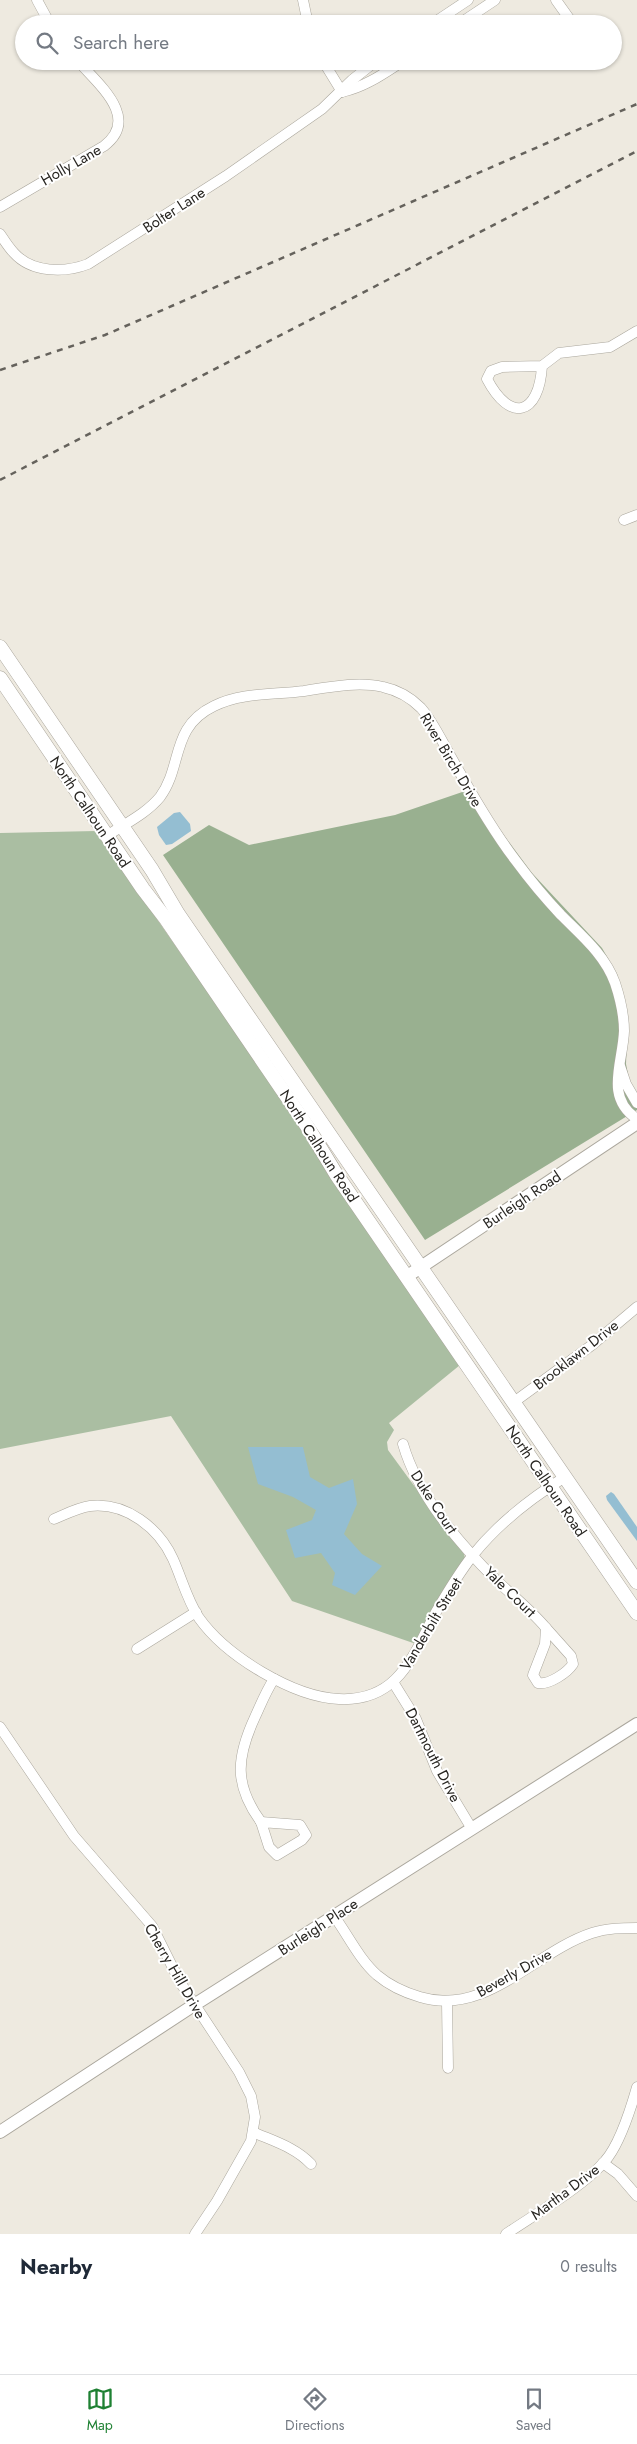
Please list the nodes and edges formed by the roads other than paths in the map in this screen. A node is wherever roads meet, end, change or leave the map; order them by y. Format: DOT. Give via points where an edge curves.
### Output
graph roads {
  1 [pos="37,0"];
  2 [pos="303,0"];
  3 [pos="468,0"];
  4 [pos="495,0"];
  5 [pos="556,0"];
  6 [pos="45,15"];
  7 [pos="306,15"];
  8 [pos="446,15"];
  9 [pos="472,15"];
  10 [pos="567,15"];
  11 [pos="86,70"];
  12 [pos="329,70"];
  13 [pos="365,70"];
  14 [pos="388,70"];
  15 [pos="342,92"];
  16 [pos="0,207"];
  17 [pos="0,234"];
  18 [pos="637,332"];
  19 [pos="542,366"];
  20 [pos="637,515"];
  21 [pos="624,520"];
  22 [pos="0,647"];
  23 [pos="0,678"];
  24 [pos="122,826"];
  25 [pos="106,836"];
  26 [pos="620,1065"];
  27 [pos="637,1103"];
  28 [pos="637,1121"];
  29 [pos="421,1267"];
  30 [pos="406,1277"];
  31 [pos="637,1307"];
  32 [pos="514,1402"];
  33 [pos="403,1444"];
  34 [pos="565,1477"];
  35 [pos="550,1486"];
  36 [pos="54,1519"];
  37 [pos="473,1556"];
  38 [pos="637,1582"];
  39 [pos="196,1612"];
  40 [pos="637,1614"];
  41 [pos="546,1628"];
  42 [pos="137,1649"];
  43 [pos="274,1679"];
  44 [pos="393,1682"];
  45 [pos="637,1724"];
  46 [pos="0,1727"];
  47 [pos="261,1822"];
  48 [pos="472,1828"];
  49 [pos="334,1916"];
  50 [pos="637,1928"];
  51 [pos="447,2002"];
  52 [pos="194,2005"];
  53 [pos="448,2068"];
  54 [pos="637,2087"];
  55 [pos="0,2132"];
  56 [pos="253,2132"];
  57 [pos="603,2163"];
  58 [pos="311,2164"];
  59 [pos="637,2196"];
  60 [pos="195,2234"];
  61 [pos="506,2234"];
  1 -- 6 [label="street"];
  2 -- 7 [label="street"];
  3 -- 8 [label="street"];
  4 -- 9 [label="street"];
  5 -- 10 [label="street"];
  11 -- 16 [label="street, Holly Lane" via="110,98 118,113 118,129 110,142"];
  12 -- 15 [label="street"];
  13 -- 15 [label="street, Bolter Lane"];
  14 -- 15 [label="street, Bolter Lane" via="369,83"];
  15 -- 17 [label="street, Bolter Lane" via="237,169 88,264 65,270 36,267 14,253"];
  18 -- 19 [label="street" via="610,346 559,353"];
  19 -- 19 [label="street" via="539,392 533,403 525,408 502,400 487,379 491,371 502,367"];
  20 -- 21 [label="street"];
  22 -- 24 [label="main road, North Calhoun Road"];
  23 -- 25 [label="main road, North Calhoun Road"];
  24 -- 25 [label="street, River Birch Drive"];
  24 -- 26 [label="street, River Birch Drive" via="159,798 169,781 182,736 212,706 232,698 349,686 367,685 397,691 409,698 428,718 489,824 513,858 611,972 623,1016"];
  24 -- 29 [label="main road, North Calhoun Road" via="178,914"];
  25 -- 30 [label="main road, North Calhoun Road" via="166,919"];
  26 -- 27 [label="street, River Birch Drive"];
  26 -- 28 [label="street, River Birch Drive" via="617,1085 621,1099 627,1112"];
  28 -- 29 [label="street, Burleigh Road"];
  29 -- 30 [label="street, Burleigh Road"];
  29 -- 32 [label="main road, North Calhoun Road"];
  30 -- 35 [label="main road, North Calhoun Road"];
  31 -- 32 [label="street, Brooklawn Drive" via="592,1345"];
  32 -- 34 [label="main road, North Calhoun Road"];
  33 -- 37 [label="street, Duke Court" via="407,1459 433,1504"];
  34 -- 35 [label="street, Vanderbilt Street"];
  34 -- 38 [label="main road, North Calhoun Road"];
  35 -- 37 [label="street, Vanderbilt Street" via="514,1514"];
  35 -- 40 [label="main road, North Calhoun Road"];
  36 -- 39 [label="street, Vanderbilt Street" via="91,1506 106,1507 138,1518 164,1541"];
  37 -- 41 [label="street, Yale Court"];
  37 -- 44 [label="street, Vanderbilt Street" via="436,1613 409,1666"];
  39 -- 42 [label="street"];
  39 -- 43 [label="street, Vanderbilt Street" via="209,1630 235,1654"];
  41 -- 41 [label="street, Yale Court" via="545,1644 534,1675 538,1683 543,1684 573,1664 566,1649"];
  43 -- 44 [label="street, Vanderbilt Street" via="328,1698 341,1699 373,1693"];
  43 -- 47 [label="street" via="249,1730 241,1755 243,1791"];
  44 -- 48 [label="street, Dartmouth Drive" via="416,1719 437,1771"];
  45 -- 48 [label="street, Burleigh Place"];
  46 -- 52 [label="street, Cherry Hill Drive" via="74,1836 152,1926"];
  48 -- 49 [label="street, Burleigh Place"];
  49 -- 51 [label="street, Beverly Drive" via="366,1964 390,1986 425,1999"];
  49 -- 52 [label="street, Burleigh Place"];
  50 -- 51 [label="street, Beverly Drive" via="602,1930 582,1936 486,1992"];
  51 -- 53 [label="street"];
  52 -- 55 [label="street, Burleigh Place"];
  52 -- 56 [label="street, Cherry Hill Drive" via="248,2087 254,2106"];
  54 -- 57 [label="street, Martha Drive" via="622,2131"];
  56 -- 58 [label="street" via="287,2146"];
  56 -- 60 [label="street, Cherry Hill Drive" via="239,2164"];
  57 -- 59 [label="street" via="618,2174"];
  57 -- 61 [label="street, Martha Drive" via="568,2192"];
}
